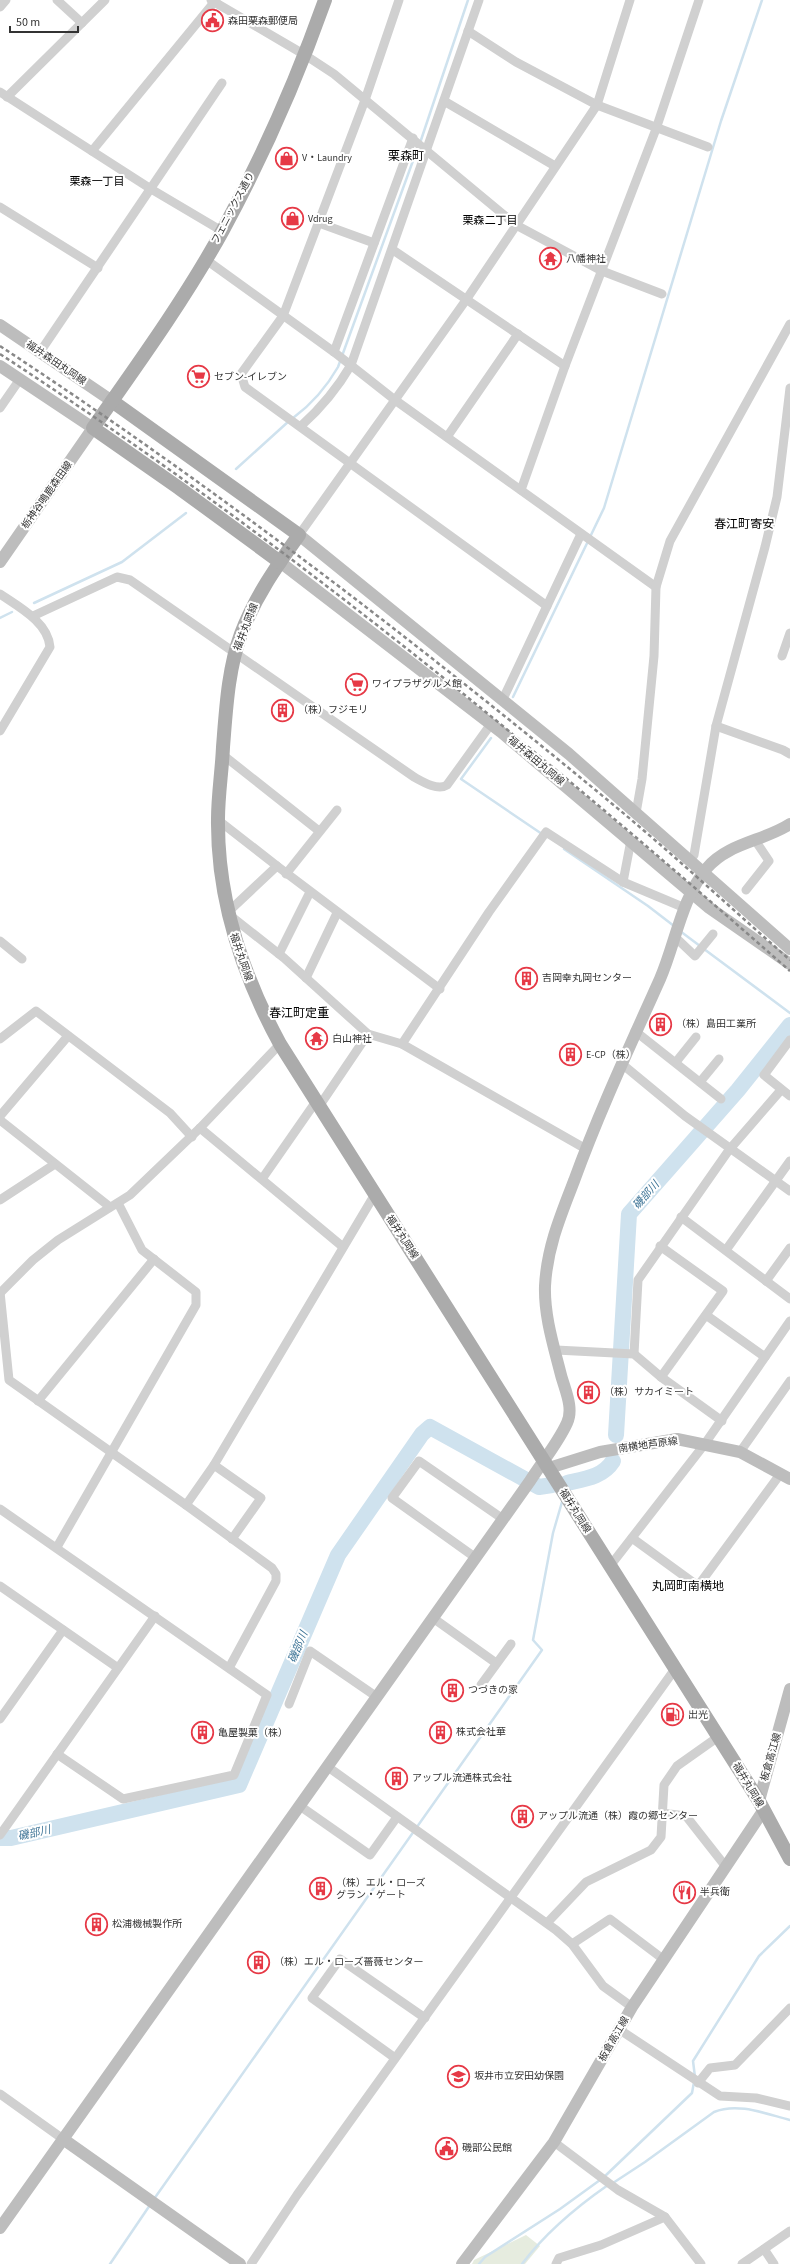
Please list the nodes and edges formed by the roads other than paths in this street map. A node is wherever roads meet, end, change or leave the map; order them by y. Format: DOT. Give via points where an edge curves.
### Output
graph roads {
  1 [pos="6,0"];
  2 [pos="57,0"];
  3 [pos="105,0"];
  4 [pos="325,0"];
  5 [pos="399,0"];
  6 [pos="480,0"];
  7 [pos="630,0"];
  8 [pos="699,0"];
  9 [pos="214,1"];
  10 [pos="0,7"];
  11 [pos="82,23"];
  12 [pos="468,31"];
  13 [pos="305,55"];
  14 [pos="222,83"];
  15 [pos="4,94"];
  16 [pos="366,100"];
  17 [pos="444,101"];
  18 [pos="596,105"];
  19 [pos="656,128"];
  20 [pos="413,138"];
  21 [pos="708,147"];
  22 [pos="426,149"];
  23 [pos="92,151"];
  24 [pos="556,166"];
  25 [pos="151,189"];
  26 [pos="0,207"];
  27 [pos="318,223"];
  28 [pos="516,225"];
  29 [pos="222,231"];
  30 [pos="374,243"];
  31 [pos="393,250"];
  32 [pos="205,259"];
  33 [pos="98,268"];
  34 [pos="602,271"];
  35 [pos="662,294"];
  36 [pos="466,300"];
  37 [pos="283,316"];
  38 [pos="790,324"];
  39 [pos="0,326"];
  40 [pos="518,334"];
  41 [pos="40,352"];
  42 [pos="334,352"];
  43 [pos="351,365"];
  44 [pos="0,366"];
  45 [pos="565,366"];
  46 [pos="20,379"];
  47 [pos="790,388"];
  48 [pos="395,400"];
  49 [pos="112,401"];
  50 [pos="0,408"];
  51 [pos="301,426"];
  52 [pos="93,428"];
  53 [pos="447,437"];
  54 [pos="786,457"];
  55 [pos="351,463"];
  56 [pos="521,490"];
  57 [pos="581,534"];
  58 [pos="299,535"];
  59 [pos="0,562"];
  60 [pos="280,562"];
  61 [pos="656,587"];
  62 [pos="0,594"];
  63 [pos="547,606"];
  64 [pos="33,616"];
  65 [pos="790,633"];
  66 [pos="236,653"];
  67 [pos="782,656"];
  68 [pos="503,699"];
  69 [pos="491,724"];
  70 [pos="716,726"];
  71 [pos="0,731"];
  72 [pos="790,754"];
  73 [pos="223,755"];
  74 [pos="337,810"];
  75 [pos="636,813"];
  76 [pos="218,820"];
  77 [pos="790,824"];
  78 [pos="319,831"];
  79 [pos="631,840"];
  80 [pos="755,840"];
  81 [pos="690,861"];
  82 [pos="277,866"];
  83 [pos="703,873"];
  84 [pos="286,874"];
  85 [pos="623,882"];
  86 [pos="746,890"];
  87 [pos="310,892"];
  88 [pos="691,892"];
  89 [pos="685,908"];
  90 [pos="227,913"];
  91 [pos="337,913"];
  92 [pos="713,934"];
  93 [pos="674,936"];
  94 [pos="0,941"];
  95 [pos="790,949"];
  96 [pos="279,954"];
  97 [pos="22,959"];
  98 [pos="790,964"];
  99 [pos="306,978"];
  100 [pos="440,989"];
  101 [pos="635,1031"];
  102 [pos="368,1034"];
  103 [pos="68,1036"];
  104 [pos="696,1037"];
  105 [pos="0,1039"];
  106 [pos="790,1040"];
  107 [pos="280,1044"];
  108 [pos="402,1044"];
  109 [pos="719,1058"];
  110 [pos="676,1062"];
  111 [pos="622,1064"];
  112 [pos="700,1082"];
  113 [pos="781,1090"];
  114 [pos="790,1096"];
  115 [pos="721,1099"];
  116 [pos="318,1102"];
  117 [pos="0,1116"];
  118 [pos="0,1120"];
  119 [pos="200,1128"];
  120 [pos="192,1137"];
  121 [pos="586,1149"];
  122 [pos="729,1150"];
  123 [pos="790,1162"];
  124 [pos="55,1164"];
  125 [pos="262,1179"];
  126 [pos="776,1181"];
  127 [pos="790,1191"];
  128 [pos="375,1194"];
  129 [pos="0,1200"];
  130 [pos="114,1205"];
  131 [pos="681,1217"];
  132 [pos="660,1246"];
  133 [pos="343,1247"];
  134 [pos="790,1248"];
  135 [pos="726,1250"];
  136 [pos="154,1259"];
  137 [pos="766,1281"];
  138 [pos="0,1293"];
  139 [pos="790,1299"];
  140 [pos="706,1315"];
  141 [pos="790,1322"];
  142 [pos="556,1350"];
  143 [pos="630,1354"];
  144 [pos="765,1357"];
  145 [pos="661,1377"];
  146 [pos="790,1381"];
  147 [pos="38,1401"];
  148 [pos="722,1421"];
  149 [pos="704,1445"];
  150 [pos="111,1452"];
  151 [pos="740,1452"];
  152 [pos="214,1465"];
  153 [pos="546,1465"];
  154 [pos="787,1475"];
  155 [pos="186,1505"];
  156 [pos="0,1509"];
  157 [pos="503,1518"];
  158 [pos="632,1538"];
  159 [pos="232,1539"];
  160 [pos="57,1547"];
  161 [pos="476,1558"];
  162 [pos="610,1566"];
  163 [pos="0,1586"];
  164 [pos="155,1616"];
  165 [pos="433,1618"];
  166 [pos="63,1630"];
  167 [pos="511,1644"];
  168 [pos="496,1663"];
  169 [pos="118,1668"];
  170 [pos="229,1668"];
  171 [pos="675,1669"];
  172 [pos="481,1685"];
  173 [pos="790,1689"];
  174 [pos="377,1697"];
  175 [pos="289,1704"];
  176 [pos="0,1719"];
  177 [pos="718,1736"];
  178 [pos="57,1754"];
  179 [pos="328,1767"];
  180 [pos="300,1806"];
  181 [pos="761,1806"];
  182 [pos="661,1813"];
  183 [pos="397,1817"];
  184 [pos="2,1830"];
  185 [pos="790,1859"];
  186 [pos="726,1867"];
  187 [pos="512,1898"];
  188 [pos="547,1923"];
  189 [pos="572,1944"];
  190 [pos="663,1959"];
  191 [pos="632,2006"];
  192 [pos="790,2008"];
  193 [pos="425,2018"];
  194 [pos="620,2030"];
  195 [pos="396,2058"];
  196 [pos="698,2083"];
  197 [pos="0,2094"];
  198 [pos="790,2106"];
  199 [pos="63,2139"];
  200 [pos="554,2142"];
  201 [pos="666,2217"];
  202 [pos="0,2228"];
  203 [pos="790,2231"];
  204 [pos="764,2249"];
  205 [pos="240,2264"];
  206 [pos="251,2264"];
  207 [pos="462,2264"];
  208 [pos="556,2264"];
  209 [pos="701,2264"];
  210 [pos="742,2264"];
  211 [pos="774,2264"];
  1 -- 10 [label="street"];
  2 -- 11 [label="street"];
  3 -- 11 [label="street"];
  4 -- 13 [label="main road, フェニックス通り"];
  5 -- 16 [label="street"];
  6 -- 12 [label="street"];
  7 -- 18 [label="street"];
  8 -- 19 [label="street"];
  9 -- 13 [label="street"];
  9 -- 23 [label="street"];
  11 -- 15 [label="street"];
  12 -- 17 [label="street"];
  12 -- 18 [label="street" via="516,62"];
  13 -- 16 [label="street"];
  13 -- 29 [label="main road, フェニックス通り" via="275,125"];
  14 -- 25 [label="street"];
  15 -- 23 [label="street"];
  16 -- 20 [label="street"];
  16 -- 27 [label="street"];
  17 -- 22 [label="street"];
  17 -- 24 [label="street"];
  18 -- 19 [label="street"];
  18 -- 24 [label="street"];
  19 -- 21 [label="street"];
  19 -- 34 [label="street"];
  20 -- 22 [label="street"];
  20 -- 30 [label="street"];
  22 -- 28 [label="street"];
  22 -- 31 [label="street"];
  23 -- 25 [label="street"];
  24 -- 28 [label="street"];
  25 -- 29 [label="street"];
  25 -- 33 [label="street"];
  26 -- 33 [label="street"];
  27 -- 30 [label="street"];
  27 -- 37 [label="street"];
  28 -- 34 [label="street"];
  28 -- 36 [label="street"];
  29 -- 32 [label="main road, フェニックス通り"];
  30 -- 42 [label="street"];
  31 -- 36 [label="street"];
  31 -- 43 [label="street"];
  32 -- 37 [label="street"];
  32 -- 49 [label="main road, フェニックス通り"];
  33 -- 41 [label="street"];
  34 -- 35 [label="street"];
  34 -- 45 [label="street"];
  36 -- 40 [label="street"];
  36 -- 48 [label="street"];
  37 -- 42 [label="street"];
  37 -- 51 [label="street" via="241,374 245,387"];
  38 -- 61 [label="street" via="670,541"];
  39 -- 41 [label="main road, 福井森田丸岡線"];
  40 -- 45 [label="street"];
  40 -- 53 [label="street"];
  41 -- 49 [label="main road, 福井森田丸岡線"];
  42 -- 43 [label="street"];
  43 -- 48 [label="street"];
  43 -- 51 [label="street" via="323,406"];
  44 -- 46 [label="main road"];
  45 -- 56 [label="street"];
  46 -- 50 [label="street"];
  46 -- 52 [label="main road"];
  47 -- 54 [label="street"];
  48 -- 53 [label="street"];
  48 -- 55 [label="street"];
  49 -- 52 [label="main road"];
  49 -- 58 [label="main road"];
  51 -- 55 [label="street"];
  52 -- 59 [label="main road, 栃神谷鳴鹿森田線"];
  52 -- 60 [label="main road"];
  53 -- 56 [label="street"];
  54 -- 70 [label="street" via="765,547"];
  55 -- 58 [label="street"];
  55 -- 63 [label="street"];
  56 -- 57 [label="street"];
  57 -- 61 [label="street"];
  57 -- 63 [label="street"];
  58 -- 60 [label="main road, 福井丸岡線"];
  58 -- 68 [label="main road"];
  60 -- 66 [label="main road, 福井丸岡線" via="255,603"];
  60 -- 69 [label="main road, 福井森田丸岡線"];
  61 -- 75 [label="street" via="653,664 642,779"];
  62 -- 64 [label="street"];
  63 -- 68 [label="street"];
  64 -- 66 [label="street" via="117,577 130,580"];
  64 -- 71 [label="street" via="49,640 50,647"];
  65 -- 67 [label="street"];
  66 -- 69 [label="street" via="414,777 435,787 442,788 447,785"];
  66 -- 73 [label="main road, 福井丸岡線" via="226,706"];
  68 -- 75 [label="main road"];
  69 -- 79 [label="main road, 福井森田丸岡線"];
  70 -- 72 [label="street"];
  70 -- 81 [label="street" via="694,855"];
  73 -- 76 [label="main road, 福井丸岡線"];
  73 -- 78 [label="street"];
  74 -- 78 [label="street"];
  75 -- 81 [label="main road"];
  76 -- 82 [label="street"];
  76 -- 90 [label="main road, 福井丸岡線" via="220,863"];
  77 -- 80 [label="main road"];
  78 -- 84 [label="street"];
  79 -- 85 [label="street"];
  79 -- 88 [label="main road, 福井森田丸岡線"];
  80 -- 83 [label="main road" via="722,855"];
  80 -- 86 [label="street" via="768,861"];
  81 -- 83 [label="main road"];
  82 -- 84 [label="street"];
  82 -- 90 [label="street"];
  83 -- 88 [label="main road"];
  83 -- 95 [label="main road"];
  84 -- 87 [label="street"];
  85 -- 89 [label="street"];
  85 -- 100 [label="street" via="546,832 489,912"];
  87 -- 91 [label="street"];
  87 -- 96 [label="street"];
  88 -- 89 [label="main road"];
  88 -- 98 [label="main road, 福井森田丸岡線" via="715,912"];
  89 -- 93 [label="main road"];
  90 -- 96 [label="street"];
  90 -- 107 [label="main road, 福井丸岡線" via="251,985"];
  91 -- 99 [label="street"];
  91 -- 100 [label="street"];
  92 -- 93 [label="street" via="695,956"];
  93 -- 101 [label="main road" via="660,977"];
  94 -- 97 [label="street"];
  96 -- 99 [label="street"];
  99 -- 102 [label="street"];
  100 -- 108 [label="street"];
  101 -- 110 [label="street"];
  101 -- 111 [label="main road"];
  102 -- 108 [label="street"];
  102 -- 116 [label="street"];
  103 -- 105 [label="street" via="36,1011"];
  103 -- 117 [label="street"];
  103 -- 120 [label="street" via="170,1113"];
  104 -- 110 [label="street"];
  106 -- 113 [label="street" via="764,1075"];
  107 -- 116 [label="main road, 福井丸岡線"];
  107 -- 119 [label="street"];
  108 -- 121 [label="street"];
  109 -- 112 [label="street"];
  110 -- 112 [label="street"];
  111 -- 121 [label="main road"];
  111 -- 122 [label="street"];
  112 -- 115 [label="street"];
  113 -- 114 [label="street"];
  113 -- 122 [label="street"];
  116 -- 125 [label="street"];
  116 -- 128 [label="main road, 福井丸岡線"];
  118 -- 124 [label="street"];
  119 -- 120 [label="street"];
  119 -- 125 [label="street"];
  120 -- 130 [label="street" via="144,1183"];
  121 -- 142 [label="main road" via="549,1247 545,1288 547,1318"];
  122 -- 126 [label="street"];
  122 -- 131 [label="street"];
  123 -- 126 [label="street"];
  124 -- 129 [label="street"];
  124 -- 130 [label="street"];
  125 -- 133 [label="street"];
  126 -- 127 [label="street"];
  126 -- 135 [label="street"];
  128 -- 133 [label="street"];
  128 -- 153 [label="main road, 福井丸岡線"];
  130 -- 136 [label="street" via="142,1250"];
  130 -- 138 [label="street" via="58,1240 33,1260"];
  131 -- 132 [label="street"];
  131 -- 135 [label="street"];
  132 -- 140 [label="street" via="723,1291"];
  132 -- 143 [label="street" via="638,1280"];
  133 -- 152 [label="street"];
  134 -- 137 [label="street"];
  135 -- 137 [label="street"];
  136 -- 147 [label="street"];
  136 -- 150 [label="street" via="196,1292 196,1305"];
  137 -- 139 [label="street"];
  138 -- 147 [label="street" via="9,1380"];
  140 -- 144 [label="street"];
  140 -- 145 [label="street"];
  141 -- 144 [label="street"];
  142 -- 143 [label="street"];
  142 -- 153 [label="main road" via="569,1404 569,1416"];
  143 -- 145 [label="street"];
  144 -- 148 [label="street"];
  145 -- 148 [label="street"];
  146 -- 151 [label="street"];
  147 -- 150 [label="street"];
  148 -- 149 [label="street"];
  149 -- 151 [label="main road, 南横地芦原線"];
  149 -- 153 [label="main road, 南横地芦原線" via="677,1439 640,1444"];
  149 -- 158 [label="street"];
  150 -- 155 [label="street"];
  150 -- 160 [label="street"];
  151 -- 154 [label="main road, 南横地芦原線"];
  152 -- 155 [label="street"];
  152 -- 159 [label="street" via="261,1498"];
  153 -- 157 [label="main road"];
  153 -- 162 [label="main road, 福井丸岡線"];
  154 -- 158 [label="street" via="698,1586"];
  155 -- 159 [label="street"];
  156 -- 160 [label="street"];
  157 -- 161 [label="main road"];
  157 -- 161 [label="street" via="419,1461 392,1498"];
  158 -- 162 [label="street"];
  159 -- 170 [label="street" via="272,1568 276,1574 276,1581"];
  160 -- 164 [label="street"];
  161 -- 165 [label="main road"];
  162 -- 171 [label="main road, 福井丸岡線"];
  163 -- 166 [label="street"];
  164 -- 169 [label="street"];
  164 -- 170 [label="street"];
  165 -- 168 [label="street"];
  165 -- 174 [label="main road"];
  166 -- 169 [label="street"];
  166 -- 176 [label="street"];
  167 -- 168 [label="street"];
  168 -- 172 [label="street"];
  169 -- 178 [label="street"];
  170 -- 178 [label="street" via="267,1695 234,1775 123,1799"];
  171 -- 177 [label="main road, 福井丸岡線"];
  171 -- 187 [label="street"];
  173 -- 181 [label="main road, 板倉高江線"];
  174 -- 175 [label="street" via="310,1651"];
  174 -- 179 [label="main road"];
  177 -- 181 [label="main road, 福井丸岡線"];
  177 -- 182 [label="street" via="678,1766 669,1776 664,1785"];
  178 -- 184 [label="street"];
  179 -- 180 [label="main road"];
  179 -- 183 [label="street"];
  180 -- 183 [label="street" via="370,1855"];
  180 -- 199 [label="main road"];
  181 -- 185 [label="main road, 福井丸岡線"];
  181 -- 186 [label="main road, 板倉高江線"];
  182 -- 186 [label="street" via="686,1816"];
  182 -- 188 [label="street" via="661,1837 654,1847 586,1882"];
  183 -- 187 [label="street"];
  186 -- 190 [label="main road, 板倉高江線"];
  187 -- 188 [label="street"];
  187 -- 193 [label="street"];
  188 -- 189 [label="street"];
  189 -- 190 [label="street" via="610,1919"];
  189 -- 191 [label="street" via="603,1986"];
  190 -- 191 [label="main road, 板倉高江線"];
  191 -- 194 [label="main road, 板倉高江線"];
  192 -- 196 [label="street" via="735,2065 710,2068"];
  193 -- 195 [label="street"];
  193 -- 195 [label="street" via="340,1959 312,1998"];
  194 -- 196 [label="street"];
  194 -- 200 [label="main road, 板倉高江線"];
  195 -- 206 [label="street" via="297,2195"];
  196 -- 198 [label="street" via="720,2096 756,2098"];
  197 -- 199 [label="street"];
  199 -- 202 [label="main road"];
  199 -- 205 [label="main road"];
  200 -- 201 [label="street" via="618,2190"];
  200 -- 207 [label="main road, 板倉高江線"];
  201 -- 208 [label="street" via="601,2246 559,2258"];
  201 -- 209 [label="street"];
  203 -- 204 [label="street"];
  204 -- 210 [label="street"];
  204 -- 211 [label="street"];
}
